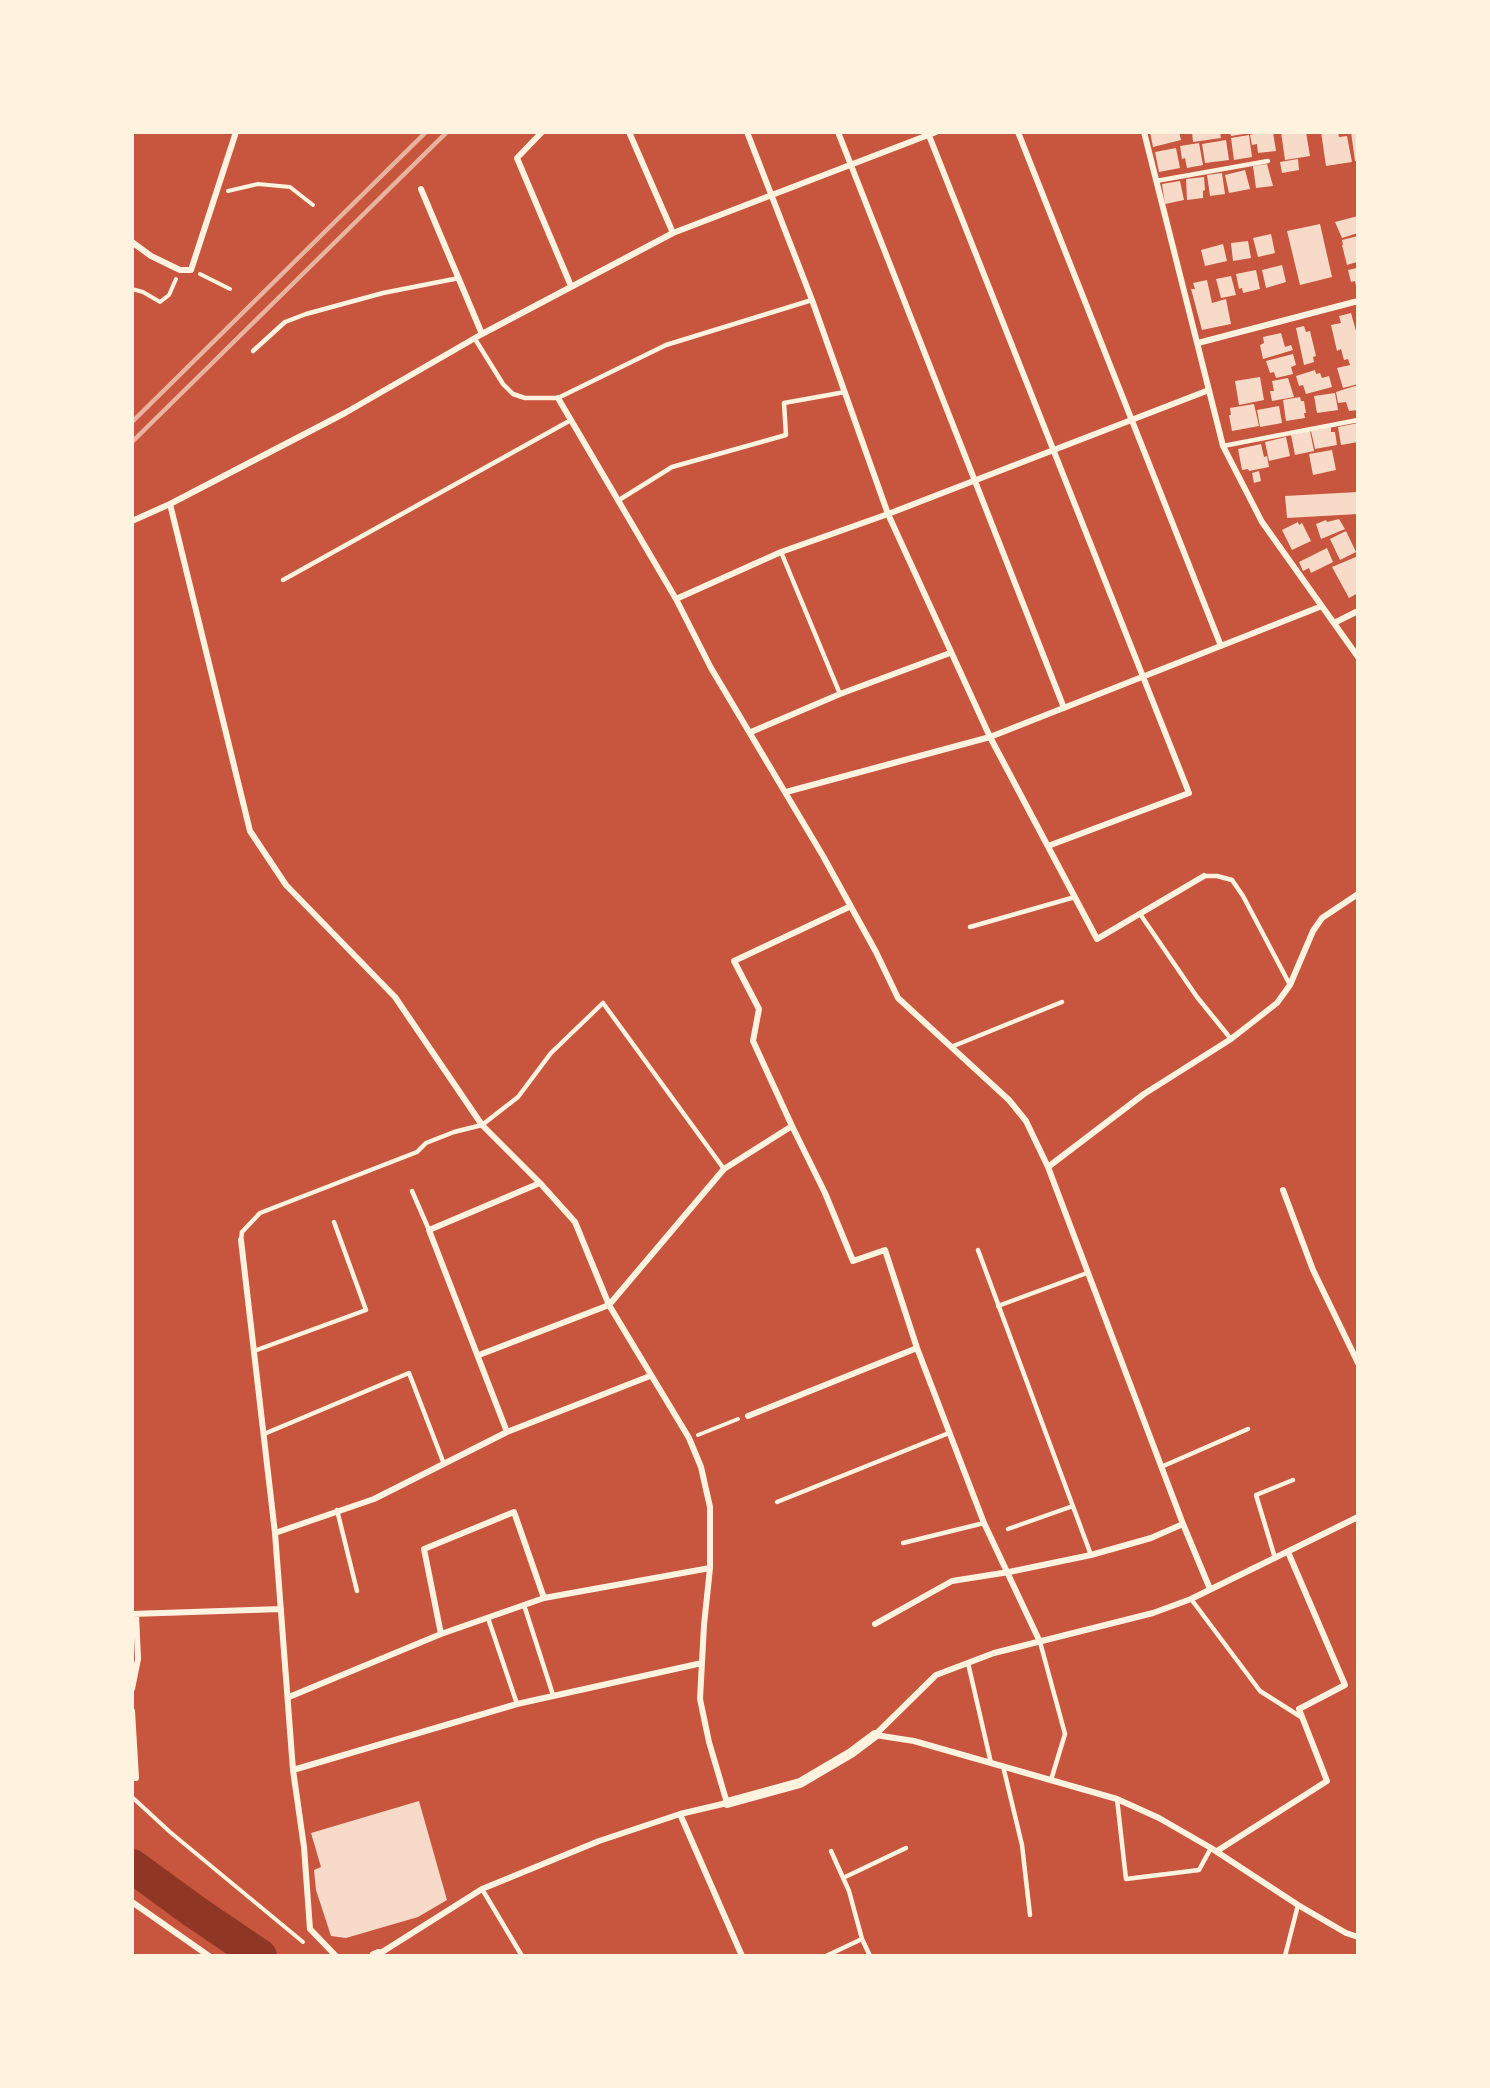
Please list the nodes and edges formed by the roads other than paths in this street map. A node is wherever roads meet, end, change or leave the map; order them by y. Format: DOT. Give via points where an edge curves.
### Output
graph roads {
  1 [pos="237,132"];
  2 [pos="542,132"];
  3 [pos="629,132"];
  4 [pos="747,132"];
  5 [pos="838,132"];
  6 [pos="936,132"];
  7 [pos="1018,132"];
  8 [pos="1143,132"];
  9 [pos="928,133"];
  10 [pos="1269,161"];
  11 [pos="851,165"];
  12 [pos="1156,181"];
  13 [pos="421,189"];
  14 [pos="772,195"];
  15 [pos="673,233"];
  16 [pos="132,242"];
  17 [pos="459,278"];
  18 [pos="571,286"];
  19 [pos="812,300"];
  20 [pos="1358,301"];
  21 [pos="482,334"];
  22 [pos="475,339"];
  23 [pos="1198,343"];
  24 [pos="253,351"];
  25 [pos="1209,390"];
  26 [pos="845,392"];
  27 [pos="558,398"];
  28 [pos="571,420"];
  29 [pos="1132,420"];
  30 [pos="1358,420"];
  31 [pos="1223,446"];
  32 [pos="1054,449"];
  33 [pos="974,479"];
  34 [pos="619,500"];
  35 [pos="170,504"];
  36 [pos="888,514"];
  37 [pos="132,522"];
  38 [pos="782,552"];
  39 [pos="283,579"];
  40 [pos="676,599"];
  41 [pos="1322,606"];
  42 [pos="1358,611"];
  43 [pos="1334,623"];
  44 [pos="1221,646"];
  45 [pos="950,652"];
  46 [pos="1358,657"];
  47 [pos="1143,677"];
  48 [pos="840,694"];
  49 [pos="1064,708"];
  50 [pos="751,732"];
  51 [pos="990,737"];
  52 [pos="786,792"];
  53 [pos="1048,846"];
  54 [pos="1204,876"];
  55 [pos="1358,894"];
  56 [pos="1075,897"];
  57 [pos="849,907"];
  58 [pos="1140,914"];
  59 [pos="970,927"];
  60 [pos="1290,985"];
  61 [pos="1062,1002"];
  62 [pos="1231,1040"];
  63 [pos="951,1047"];
  64 [pos="482,1125"];
  65 [pos="792,1126"];
  66 [pos="1048,1167"];
  67 [pos="724,1169"];
  68 [pos="540,1183"];
  69 [pos="1283,1190"];
  70 [pos="412,1191"];
  71 [pos="334,1222"];
  72 [pos="429,1230"];
  73 [pos="241,1240"];
  74 [pos="978,1250"];
  75 [pos="1087,1273"];
  76 [pos="609,1305"];
  77 [pos="998,1306"];
  78 [pos="917,1348"];
  79 [pos="254,1351"];
  80 [pos="479,1355"];
  81 [pos="1358,1363"];
  82 [pos="650,1376"];
  83 [pos="748,1416"];
  84 [pos="1248,1429"];
  85 [pos="507,1432"];
  86 [pos="949,1433"];
  87 [pos="264,1434"];
  88 [pos="444,1464"];
  89 [pos="1161,1467"];
  90 [pos="1293,1480"];
  91 [pos="777,1502"];
  92 [pos="1073,1506"];
  93 [pos="337,1510"];
  94 [pos="1358,1517"];
  95 [pos="984,1523"];
  96 [pos="1183,1524"];
  97 [pos="1008,1529"];
  98 [pos="274,1533"];
  99 [pos="903,1543"];
  100 [pos="1287,1552"];
  101 [pos="1091,1555"];
  102 [pos="1275,1558"];
  103 [pos="710,1568"];
  104 [pos="1009,1572"];
  105 [pos="1210,1589"];
  106 [pos="357,1592"];
  107 [pos="544,1598"];
  108 [pos="1191,1599"];
  109 [pos="524,1605"];
  110 [pos="281,1609"];
  111 [pos="134,1614"];
  112 [pos="488,1618"];
  113 [pos="875,1624"];
  114 [pos="441,1634"];
  115 [pos="1040,1642"];
  116 [pos="702,1663"];
  117 [pos="968,1663"];
  118 [pos="132,1689"];
  119 [pos="553,1695"];
  120 [pos="289,1697"];
  121 [pos="517,1704"];
  122 [pos="132,1711"];
  123 [pos="1301,1717"];
  124 [pos="875,1735"];
  125 [pos="991,1763"];
  126 [pos="1003,1766"];
  127 [pos="293,1770"];
  128 [pos="136,1778"];
  129 [pos="1051,1780"];
  130 [pos="1117,1798"];
  131 [pos="727,1803"];
  132 [pos="680,1814"];
  133 [pos="906,1848"];
  134 [pos="1214,1849"];
  135 [pos="831,1851"];
  136 [pos="843,1878"];
  137 [pos="482,1889"];
  138 [pos="134,1905"];
  139 [pos="1298,1905"];
  140 [pos="1030,1916"];
  141 [pos="1358,1936"];
  142 [pos="862,1939"];
  143 [pos="378,1955"];
  144 [pos="208,1956"];
  145 [pos="336,1956"];
  146 [pos="522,1956"];
  147 [pos="742,1956"];
  148 [pos="826,1956"];
  149 [pos="870,1956"];
  150 [pos="1285,1956"];
  1 -- 16 [label="street" via="191,270 180,270"];
  2 -- 18 [label="street" via="517,158"];
  3 -- 15 [label="street"];
  4 -- 14 [label="street"];
  5 -- 11 [label="street"];
  6 -- 9 [label="street"];
  7 -- 29 [label="street"];
  8 -- 12 [label="street"];
  9 -- 11 [label="street"];
  9 -- 32 [label="street"];
  10 -- 12 [label="lane"];
  11 -- 14 [label="street"];
  11 -- 33 [label="street"];
  12 -- 23 [label="street"];
  13 -- 17 [label="street"];
  14 -- 15 [label="street"];
  14 -- 19 [label="street"];
  15 -- 18 [label="street"];
  17 -- 21 [label="street"];
  17 -- 24 [label="lane" via="383,292 306,314 285,322"];
  18 -- 21 [label="street"];
  19 -- 26 [label="street"];
  19 -- 27 [label="lane" via="666,345"];
  20 -- 23 [label="street"];
  21 -- 22 [label="street"];
  22 -- 27 [label="lane" via="513,394"];
  22 -- 35 [label="street" via="345,413"];
  23 -- 25 [label="street"];
  25 -- 29 [label="street"];
  25 -- 31 [label="street"];
  26 -- 34 [label="lane" via="784,403 786,435 672,467"];
  26 -- 36 [label="street"];
  27 -- 28 [label="street"];
  28 -- 34 [label="street"];
  28 -- 39 [label="lane"];
  29 -- 32 [label="street"];
  29 -- 44 [label="street"];
  30 -- 31 [label="lane"];
  31 -- 41 [label="street" via="1262,522"];
  32 -- 33 [label="street"];
  32 -- 47 [label="street"];
  33 -- 36 [label="street"];
  33 -- 49 [label="street"];
  34 -- 40 [label="street"];
  35 -- 37 [label="street"];
  35 -- 64 [label="street" via="250,831 286,885 395,997"];
  36 -- 38 [label="street"];
  36 -- 45 [label="street"];
  38 -- 40 [label="street"];
  38 -- 48 [label="lane"];
  40 -- 50 [label="street" via="711,668"];
  41 -- 43 [label="street"];
  41 -- 44 [label="street"];
  42 -- 43 [label="street"];
  43 -- 46 [label="street"];
  44 -- 47 [label="street"];
  45 -- 48 [label="street"];
  45 -- 51 [label="street"];
  47 -- 49 [label="street"];
  47 -- 53 [label="street" via="1189,793"];
  48 -- 50 [label="street"];
  49 -- 51 [label="street"];
  50 -- 52 [label="street"];
  51 -- 52 [label="street"];
  51 -- 53 [label="street"];
  52 -- 57 [label="street"];
  53 -- 56 [label="street"];
  54 -- 58 [label="street"];
  54 -- 60 [label="lane" via="1232,880"];
  55 -- 60 [label="street" via="1322,918"];
  56 -- 58 [label="street" via="1097,939"];
  56 -- 59 [label="lane"];
  57 -- 63 [label="street" via="898,998"];
  57 -- 65 [label="street" via="734,962 759,1009 753,1041"];
  58 -- 62 [label="lane"];
  60 -- 62 [label="street" via="1277,1003"];
  61 -- 63 [label="lane"];
  62 -- 66 [label="street" via="1144,1094"];
  63 -- 66 [label="street" via="1009,1100 1026,1121"];
  64 -- 67 [label="lane" via="518,1097 551,1053 603,1003"];
  64 -- 68 [label="street"];
  64 -- 73 [label="lane" via="426,1143 417,1152 260,1213 242,1232"];
  65 -- 67 [label="street"];
  65 -- 78 [label="street" via="854,1261 885,1250"];
  66 -- 75 [label="street"];
  67 -- 76 [label="street"];
  68 -- 72 [label="street"];
  68 -- 76 [label="street" via="575,1222"];
  69 -- 81 [label="street" via="1313,1270"];
  70 -- 72 [label="lane"];
  71 -- 79 [label="lane" via="366,1310"];
  72 -- 80 [label="street"];
  73 -- 79 [label="street"];
  74 -- 77 [label="lane"];
  75 -- 77 [label="lane"];
  75 -- 89 [label="street"];
  76 -- 80 [label="street"];
  76 -- 82 [label="street"];
  77 -- 92 [label="lane"];
  78 -- 83 [label="street"];
  78 -- 86 [label="street"];
  79 -- 87 [label="street"];
  80 -- 85 [label="street"];
  82 -- 85 [label="street"];
  82 -- 103 [label="street" via="701,1467 710,1508"];
  84 -- 89 [label="lane"];
  85 -- 88 [label="street"];
  86 -- 91 [label="lane"];
  86 -- 95 [label="street"];
  87 -- 88 [label="lane" via="409,1373"];
  87 -- 98 [label="street"];
  88 -- 93 [label="street" via="374,1499"];
  89 -- 96 [label="street"];
  90 -- 102 [label="lane" via="1256,1496"];
  92 -- 97 [label="lane"];
  92 -- 101 [label="lane"];
  93 -- 98 [label="street"];
  93 -- 106 [label="lane"];
  94 -- 100 [label="street"];
  95 -- 99 [label="lane"];
  95 -- 104 [label="street"];
  96 -- 101 [label="street"];
  96 -- 105 [label="street"];
  98 -- 110 [label="street"];
  100 -- 102 [label="street"];
  100 -- 123 [label="street" via="1345,1685 1299,1709"];
  101 -- 104 [label="street"];
  102 -- 105 [label="street"];
  103 -- 107 [label="street"];
  103 -- 116 [label="street"];
  104 -- 113 [label="street" via="952,1581"];
  104 -- 115 [label="street"];
  105 -- 108 [label="street"];
  107 -- 109 [label="street"];
  107 -- 114 [label="street" via="514,1512 424,1549"];
  108 -- 115 [label="street" via="1153,1613"];
  108 -- 123 [label="lane" via="1260,1691"];
  109 -- 112 [label="street"];
  109 -- 119 [label="lane"];
  110 -- 111 [label="street"];
  110 -- 120 [label="street"];
  111 -- 118 [label="street" via="138,1659"];
  112 -- 114 [label="street"];
  112 -- 121 [label="lane"];
  114 -- 120 [label="street"];
  115 -- 117 [label="street"];
  115 -- 129 [label="lane" via="1065,1734"];
  116 -- 119 [label="street"];
  116 -- 131 [label="street" via="700,1699"];
  117 -- 124 [label="street" via="936,1675"];
  117 -- 125 [label="lane"];
  119 -- 121 [label="street"];
  120 -- 127 [label="street"];
  121 -- 127 [label="street"];
  122 -- 128 [label="street"];
  123 -- 134 [label="street" via="1327,1781"];
  124 -- 125 [label="street" via="914,1741"];
  124 -- 131 [label="street" via="800,1783"];
  125 -- 126 [label="street"];
  126 -- 129 [label="street"];
  126 -- 140 [label="lane" via="1022,1845"];
  127 -- 145 [label="street" via="310,1929"];
  129 -- 130 [label="street"];
  130 -- 134 [label="street"];
  130 -- 134 [label="lane" via="1126,1879 1199,1870"];
  131 -- 132 [label="street"];
  132 -- 137 [label="street" via="552,1859"];
  132 -- 147 [label="street"];
  133 -- 136 [label="lane"];
  134 -- 139 [label="street"];
  135 -- 136 [label="lane"];
  136 -- 142 [label="lane"];
  137 -- 143 [label="street"];
  137 -- 146 [label="lane"];
  138 -- 144 [label="street"];
  139 -- 141 [label="street"];
  139 -- 150 [label="lane"];
  142 -- 148 [label="lane"];
  142 -- 149 [label="lane"];
}
